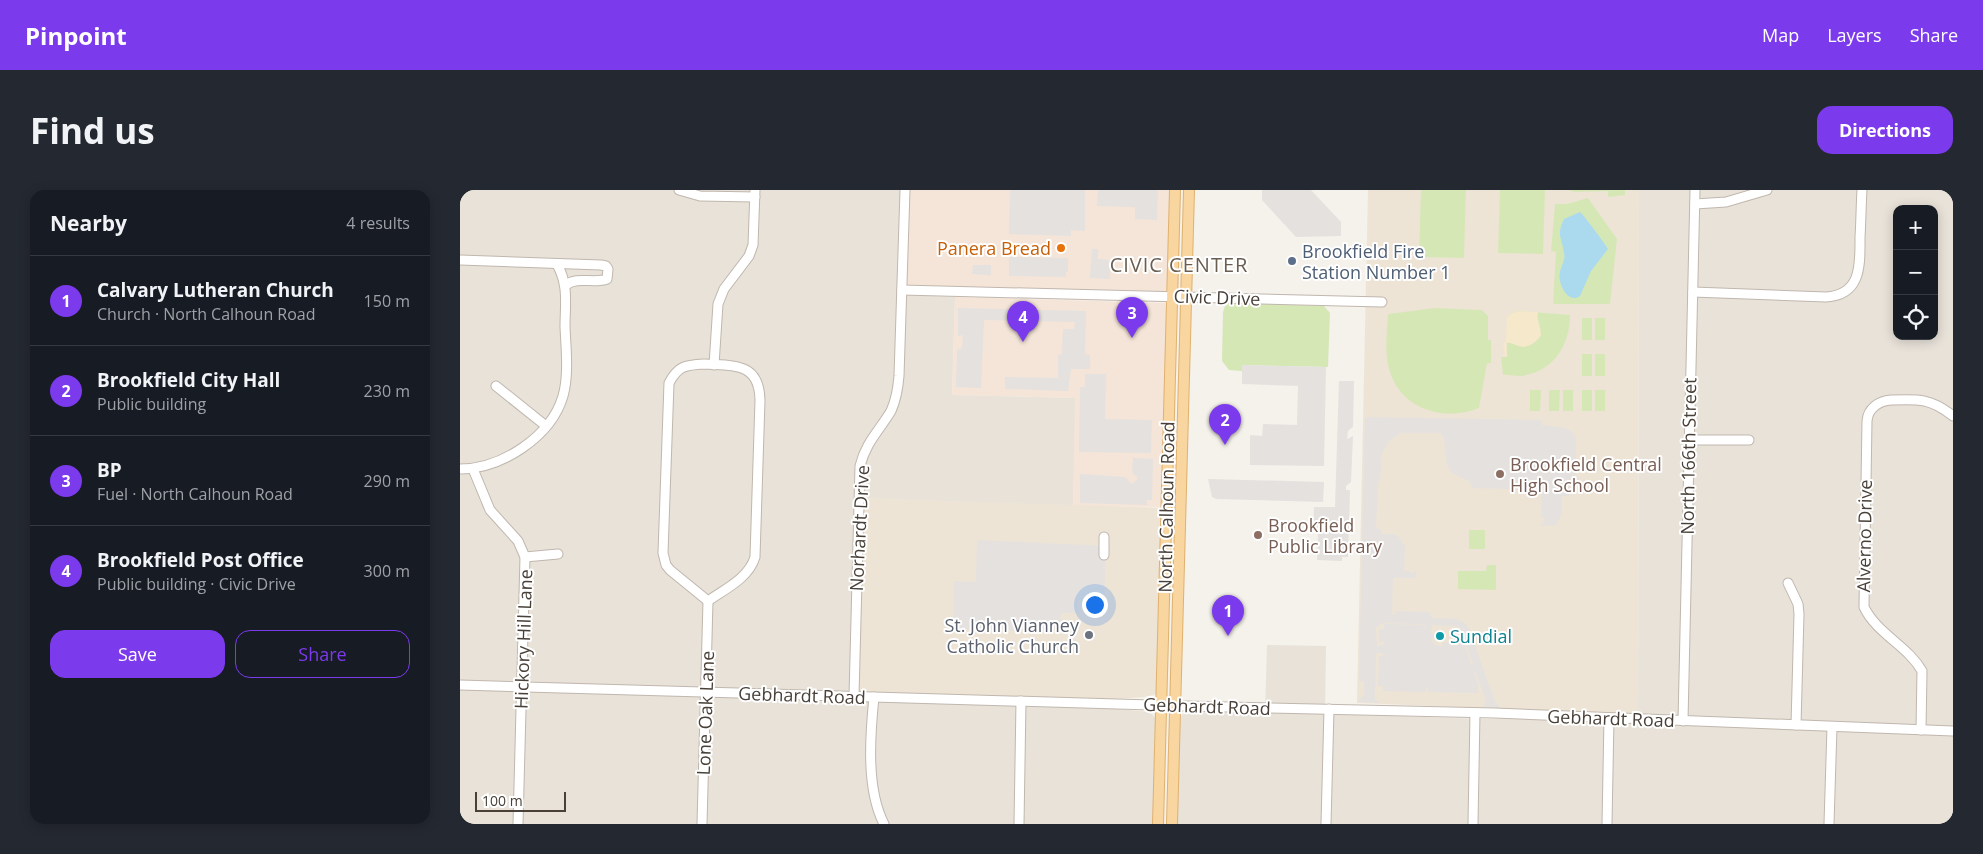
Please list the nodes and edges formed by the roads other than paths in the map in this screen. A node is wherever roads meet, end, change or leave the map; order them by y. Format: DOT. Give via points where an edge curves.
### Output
graph roads {
  1 [pos="679,190"];
  2 [pos="904,190"];
  3 [pos="1175,190"];
  4 [pos="1189,190"];
  5 [pos="1695,190"];
  6 [pos="1767,190"];
  7 [pos="1862,190"];
  8 [pos="755,194"];
  9 [pos="1695,204"];
  10 [pos="460,260"];
  11 [pos="557,264"];
  12 [pos="566,285"];
  13 [pos="902,290"];
  14 [pos="1693,292"];
  15 [pos="1172,295"];
  16 [pos="1186,296"];
  17 [pos="1382,302"];
  18 [pos="714,365"];
  19 [pos="496,386"];
  20 [pos="1953,416"];
  21 [pos="546,426"];
  22 [pos="1689,440"];
  23 [pos="1749,440"];
  24 [pos="460,469"];
  25 [pos="473,469"];
  26 [pos="1104,538"];
  27 [pos="558,554"];
  28 [pos="1104,555"];
  29 [pos="525,557"];
  30 [pos="1788,583"];
  31 [pos="708,601"];
  32 [pos="1163,622"];
  33 [pos="460,686"];
  34 [pos="521,687"];
  35 [pos="706,692"];
  36 [pos="854,696"];
  37 [pos="874,697"];
  38 [pos="1021,701"];
  39 [pos="1162,705"];
  40 [pos="1175,706"];
  41 [pos="1329,709"];
  42 [pos="1475,713"];
  43 [pos="1609,718"];
  44 [pos="1683,721"];
  45 [pos="1796,725"];
  46 [pos="1832,727"];
  47 [pos="1921,730"];
  48 [pos="1953,731"];
  49 [pos="1173,809"];
  50 [pos="518,824"];
  51 [pos="702,824"];
  52 [pos="884,824"];
  53 [pos="1019,824"];
  54 [pos="1158,824"];
  55 [pos="1172,824"];
  56 [pos="1326,824"];
  57 [pos="1473,824"];
  58 [pos="1607,824"];
  59 [pos="1829,824"];
  1 -- 8 [label="street" via="700,196"];
  2 -- 13 [label="street, Norhardt Drive"];
  3 -- 15 [label="main road, North Calhoun Road"];
  4 -- 16 [label="main road, North Calhoun Road"];
  5 -- 9 [label="street, North 166th Street"];
  6 -- 9 [label="street" via="1726,202"];
  7 -- 14 [label="street" via="1859,268 1854,282 1845,292 1826,297"];
  8 -- 18 [label="street" via="752,245 718,304"];
  9 -- 14 [label="street, North 166th Street"];
  10 -- 11 [label="street"];
  11 -- 12 [label="street"];
  11 -- 12 [label="street" via="601,265 608,269 609,275 602,280 574,281"];
  12 -- 21 [label="street" via="565,385 561,401"];
  13 -- 15 [label="street, Civic Drive"];
  13 -- 36 [label="street, Norhardt Drive" via="897,395 892,409 866,447 860,466"];
  14 -- 22 [label="street, North 166th Street"];
  15 -- 16 [label="street, Civic Drive"];
  15 -- 32 [label="main road, North Calhoun Road"];
  16 -- 17 [label="street, Civic Drive"];
  16 -- 40 [label="main road, North Calhoun Road"];
  18 -- 31 [label="street" via="682,367 669,383 663,544 664,559 670,570"];
  18 -- 31 [label="street" via="740,367 755,377 759,387 759,432 753,564 742,577"];
  19 -- 21 [label="street"];
  20 -- 47 [label="street, Alverno Drive" via="1926,401 1886,400 1874,406 1867,420 1864,607 1874,623 1909,654 1922,671"];
  21 -- 25 [label="street" via="538,437 522,448"];
  22 -- 23 [label="street"];
  22 -- 44 [label="street, North 166th Street"];
  24 -- 25 [label="street"];
  25 -- 29 [label="street, Hickory Hill Lane" via="490,510 518,542"];
  26 -- 28 [label="street"];
  27 -- 29 [label="street"];
  29 -- 34 [label="street, Hickory Hill Lane"];
  30 -- 45 [label="street" via="1799,614"];
  31 -- 35 [label="street, Lone Oak Lane"];
  32 -- 39 [label="main road, North Calhoun Road"];
  32 -- 40 [label="main road" via="1169,644 1169,698"];
  33 -- 34 [label="street, Gebhardt Road"];
  34 -- 35 [label="street, Gebhardt Road"];
  34 -- 50 [label="street, Hickory Hill Lane"];
  35 -- 36 [label="street, Gebhardt Road"];
  35 -- 51 [label="street, Lone Oak Lane"];
  36 -- 37 [label="street, Gebhardt Road"];
  37 -- 38 [label="street, Gebhardt Road"];
  37 -- 52 [label="street" via="871,783"];
  38 -- 39 [label="street, Gebhardt Road"];
  38 -- 53 [label="street"];
  39 -- 40 [label="street, Gebhardt Road"];
  39 -- 49 [label="main road" via="1168,710 1167,761"];
  39 -- 54 [label="main road, North Calhoun Road"];
  40 -- 41 [label="street, Gebhardt Road"];
  40 -- 49 [label="main road, North Calhoun Road"];
  41 -- 42 [label="street, Gebhardt Road"];
  41 -- 56 [label="street"];
  42 -- 43 [label="street, Gebhardt Road"];
  42 -- 57 [label="street"];
  43 -- 44 [label="street, Gebhardt Road"];
  43 -- 58 [label="street"];
  44 -- 45 [label="street, Gebhardt Road"];
  45 -- 46 [label="street, Gebhardt Road"];
  46 -- 47 [label="street, Gebhardt Road"];
  46 -- 59 [label="street"];
  47 -- 48 [label="street, Gebhardt Road"];
  49 -- 55 [label="main road, North Calhoun Road"];
}
